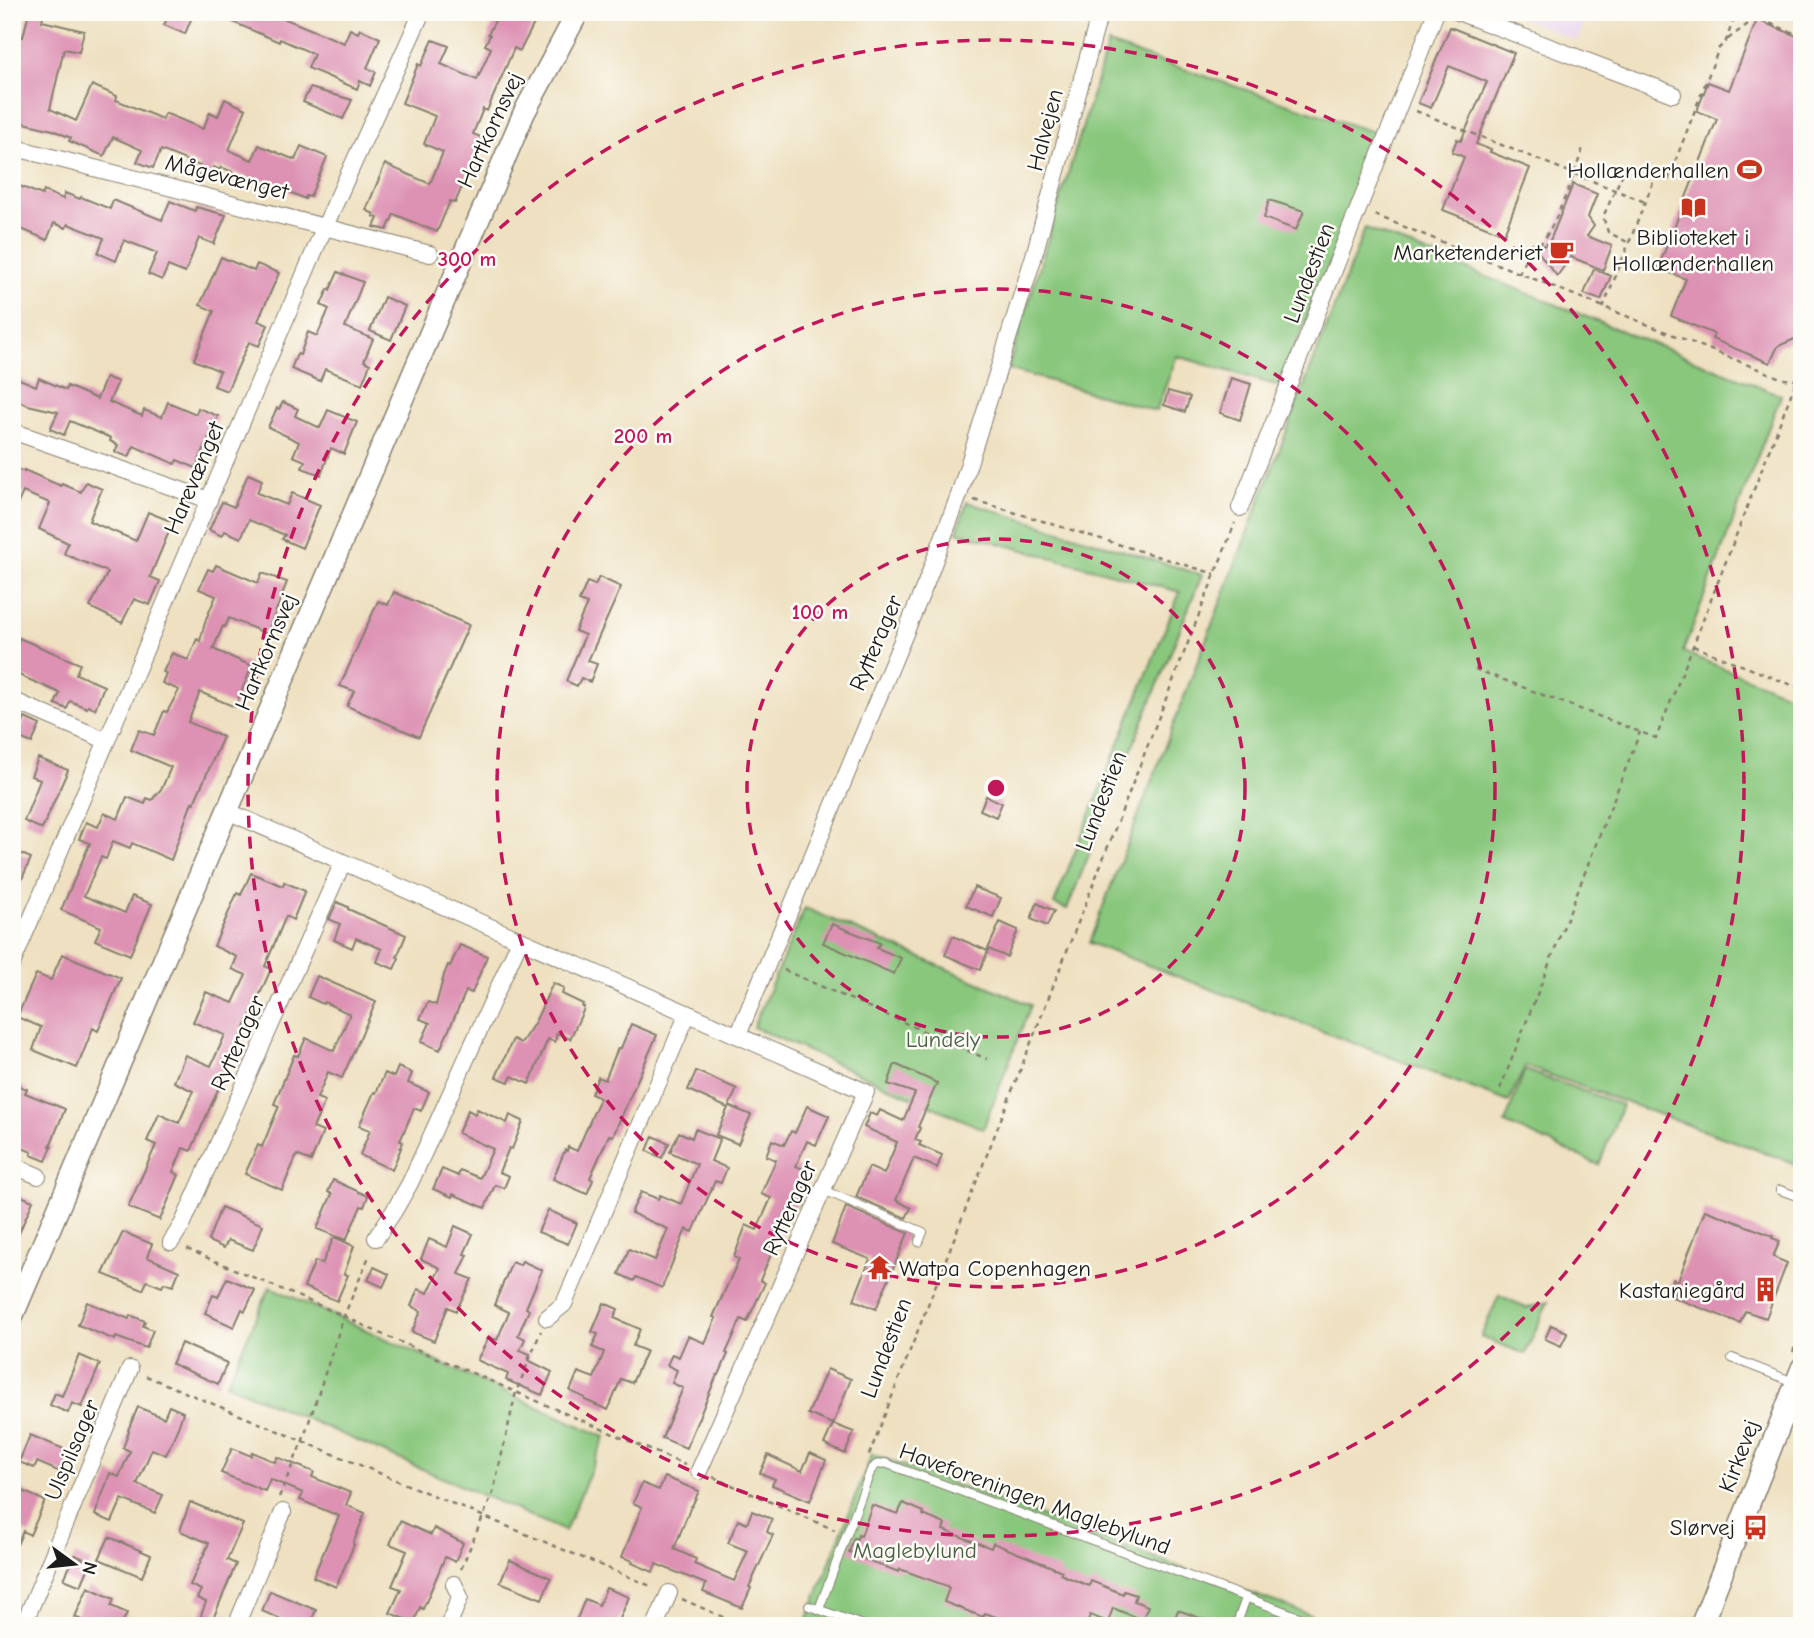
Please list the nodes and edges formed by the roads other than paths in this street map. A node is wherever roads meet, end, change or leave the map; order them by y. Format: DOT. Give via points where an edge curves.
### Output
graph roads {
  1 [pos="422,12"];
  2 [pos="578,12"];
  3 [pos="1100,12"];
  4 [pos="1436,12"];
  5 [pos="1458,12"];
  6 [pos="1673,94"];
  7 [pos="12,147"];
  8 [pos="325,226"];
  9 [pos="430,254"];
  10 [pos="1033,259"];
  11 [pos="12,431"];
  12 [pos="209,499"];
  13 [pos="1240,508"];
  14 [pos="12,700"];
  15 [pos="107,741"];
  16 [pos="227,811"];
  17 [pos="343,862"];
  18 [pos="18,935"];
  19 [pos="520,940"];
  20 [pos="12,964"];
  21 [pos="688,1013"];
  22 [pos="738,1035"];
  23 [pos="12,1165"];
  24 [pos="38,1176"];
  25 [pos="823,1190"];
  26 [pos="1780,1190"];
  27 [pos="1802,1198"];
  28 [pos="376,1238"];
  29 [pos="171,1242"];
  30 [pos="919,1242"];
  31 [pos="12,1317"];
  32 [pos="547,1318"];
  33 [pos="1732,1358"];
  34 [pos="130,1369"];
  35 [pos="1799,1375"];
  36 [pos="699,1471"];
  37 [pos="283,1513"];
  38 [pos="454,1584"];
  39 [pos="669,1593"];
  40 [pos="1247,1598"];
  41 [pos="809,1606"];
  42 [pos="819,1609"];
  43 [pos="23,1626"];
  44 [pos="236,1626"];
  45 [pos="448,1626"];
  46 [pos="656,1626"];
  47 [pos="865,1626"];
  48 [pos="1236,1626"];
  49 [pos="1323,1626"];
  50 [pos="1701,1626"];
  1 -- 8 [label="street, Harevænget"];
  2 -- 16 [label="street, Hartkornsvej" via="524,113"];
  3 -- 10 [label="street, Halvejen"];
  4 -- 13 [label="street, Lundestien"];
  5 -- 6 [label="street"];
  7 -- 8 [label="street, Mågevænget"];
  8 -- 9 [label="street, Mågevænget"];
  8 -- 12 [label="street, Harevænget"];
  10 -- 22 [label="street, Rytterager" via="959,495 926,583"];
  11 -- 12 [label="street"];
  12 -- 15 [label="street, Harevænget"];
  14 -- 15 [label="street"];
  15 -- 18 [label="street, Harevænget"];
  16 -- 17 [label="street, Rytterager"];
  16 -- 31 [label="street, Hartkornsvej"];
  17 -- 19 [label="street, Rytterager"];
  17 -- 29 [label="street, Rytterager"];
  18 -- 20 [label="street, Harevænget"];
  19 -- 21 [label="street, Rytterager"];
  19 -- 28 [label="street" via="410,1183"];
  21 -- 22 [label="street, Rytterager"];
  21 -- 32 [label="street" via="564,1304"];
  22 -- 25 [label="street, Rytterager" via="866,1092"];
  23 -- 24 [label="street"];
  25 -- 30 [label="lane" via="923,1232"];
  25 -- 36 [label="street, Rytterager"];
  26 -- 27 [label="lane"];
  33 -- 35 [label="lane, Kirkevej"];
  34 -- 43 [label="street, Ulspilsager"];
  35 -- 50 [label="street, Kirkevej"];
  37 -- 44 [label="street"];
  38 -- 45 [label="street" via="460,1597"];
  39 -- 46 [label="street"];
  40 -- 42 [label="lane, Haveforeningen Maglebylund" via="885,1463 872,1470"];
  40 -- 48 [label="lane"];
  40 -- 49 [label="lane, Haveforeningen Maglebylund"];
  41 -- 42 [label="lane"];
  42 -- 47 [label="lane"];
}
